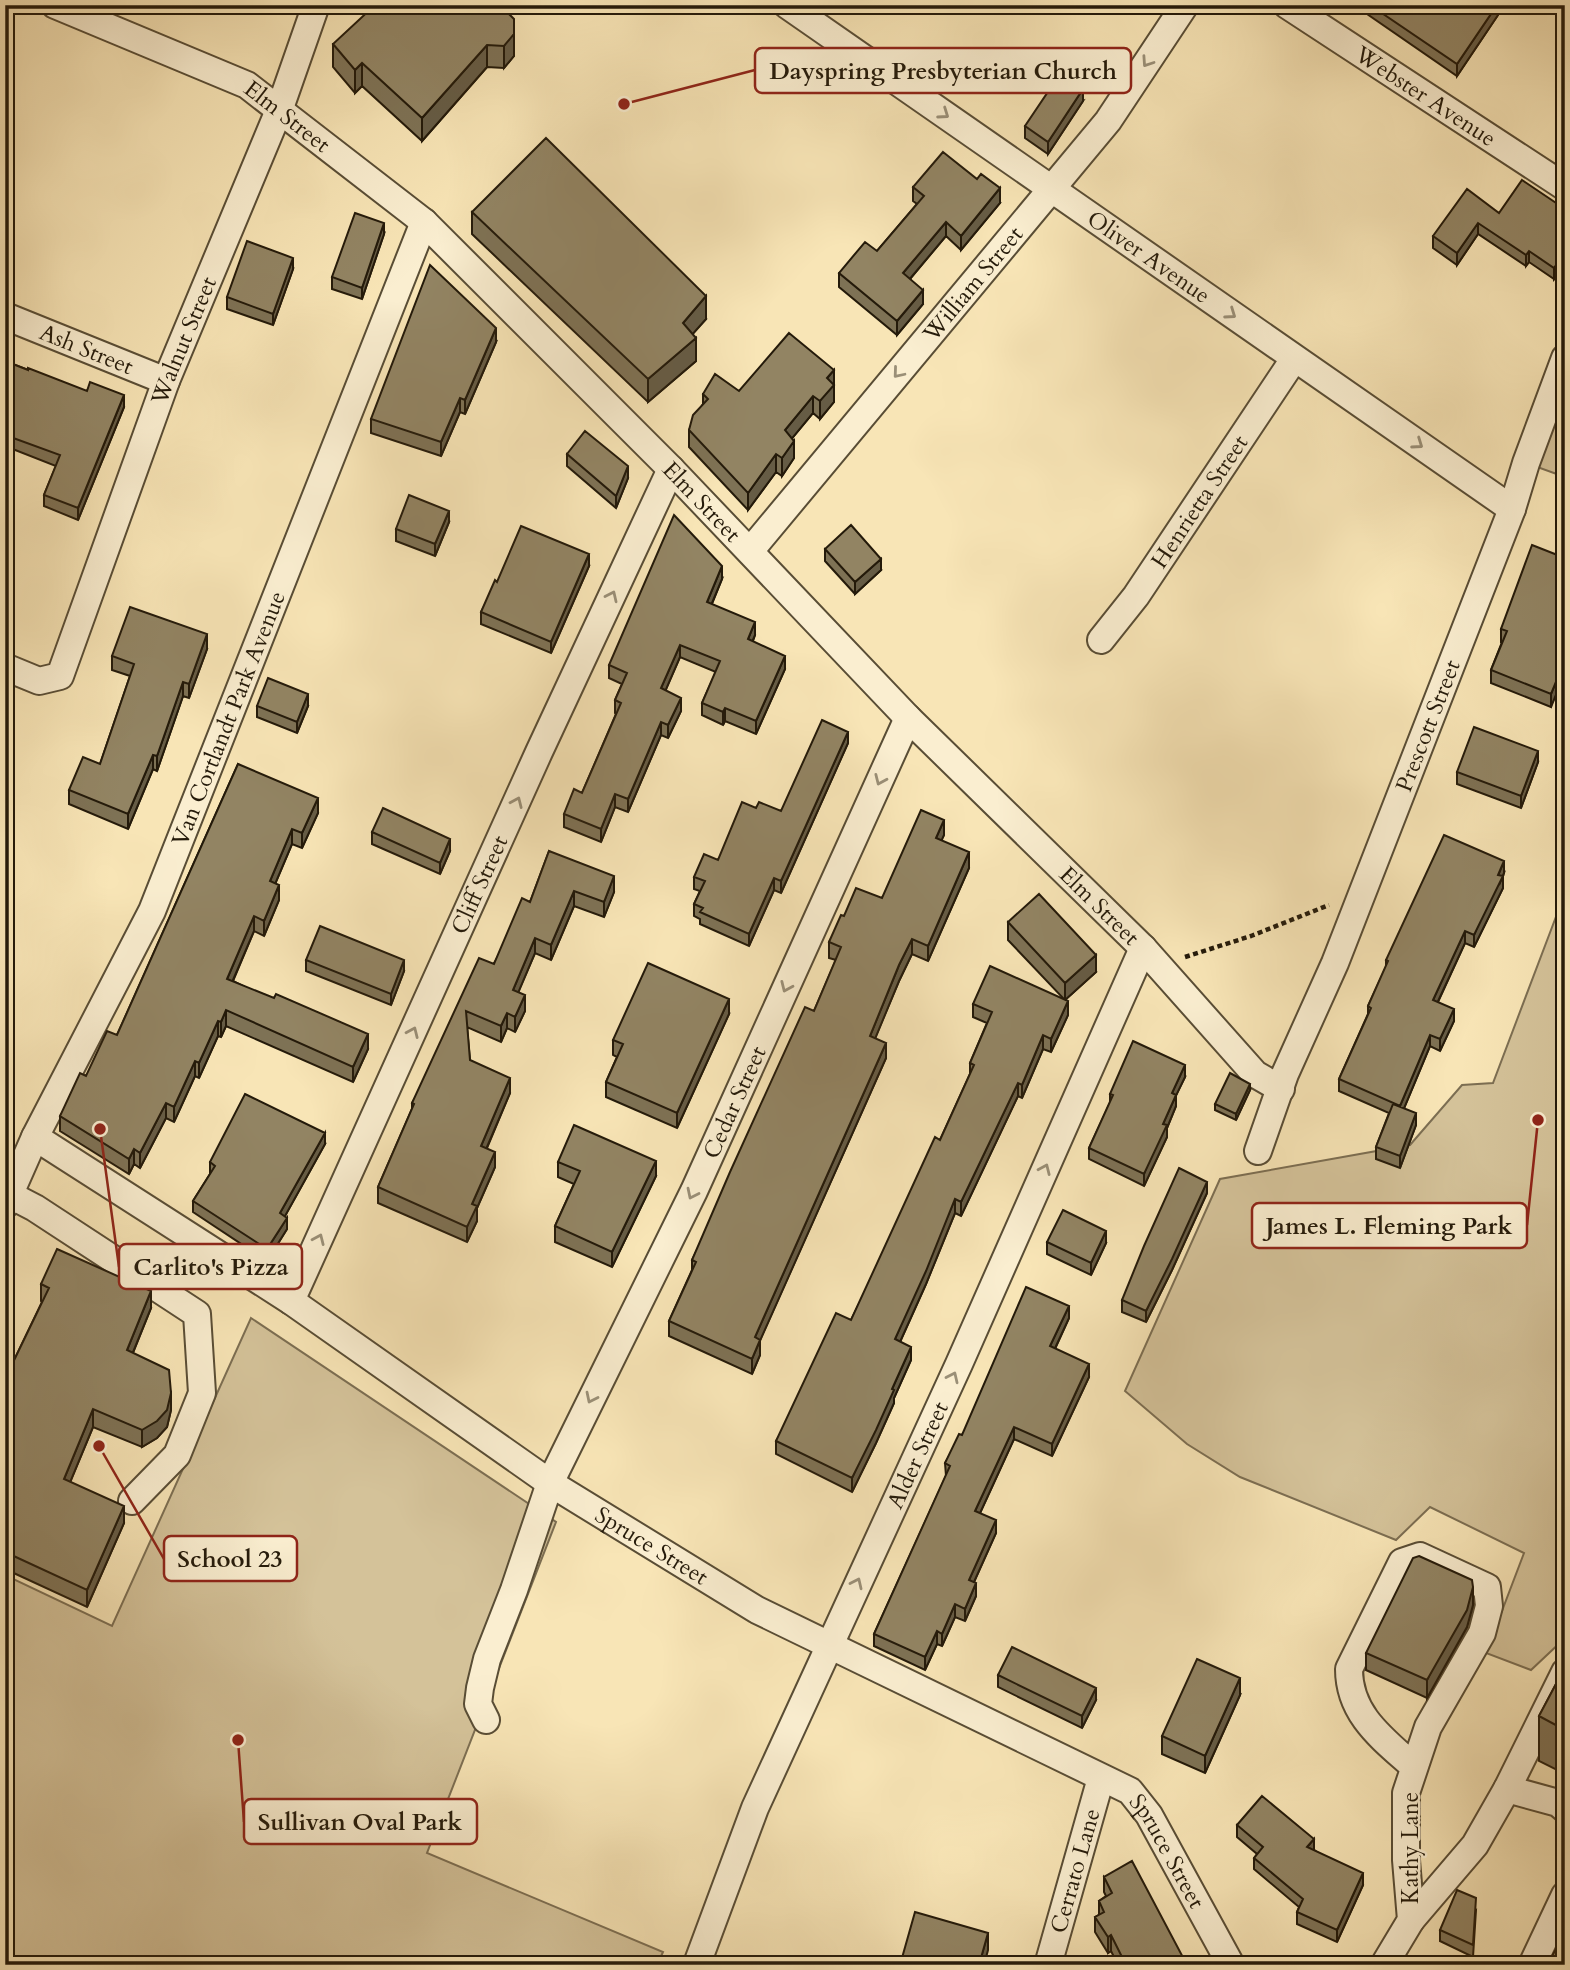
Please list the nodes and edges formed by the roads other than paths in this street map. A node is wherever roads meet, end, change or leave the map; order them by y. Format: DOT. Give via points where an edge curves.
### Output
graph roads {
  1 [pos="55,5"];
  2 [pos="316,5"];
  3 [pos="787,5"];
  4 [pos="1185,5"];
  5 [pos="1287,5"];
  6 [pos="280,108"];
  7 [pos="1565,187"];
  8 [pos="1052,188"];
  9 [pos="424,222"];
  10 [pos="5,316"];
  11 [pos="1565,358"];
  12 [pos="1294,359"];
  13 [pos="166,381"];
  14 [pos="671,469"];
  15 [pos="1512,509"];
  16 [pos="750,551"];
  17 [pos="1101,640"];
  18 [pos="5,667"];
  19 [pos="908,718"];
  20 [pos="1151,957"];
  21 [pos="1281,1089"];
  22 [pos="35,1137"];
  23 [pos="1258,1151"];
  24 [pos="8,1200"];
  25 [pos="291,1301"];
  26 [pos="550,1483"];
  27 [pos="132,1501"];
  28 [pos="829,1645"];
  29 [pos="1565,1672"];
  30 [pos="486,1720"];
  31 [pos="1415,1767"];
  32 [pos="1101,1778"];
  33 [pos="1507,1789"];
  34 [pos="1565,1809"];
  35 [pos="1565,1895"];
  36 [pos="1411,1920"];
  37 [pos="697,1964"];
  38 [pos="1048,1965"];
  39 [pos="1231,1965"];
  40 [pos="1384,1965"];
  41 [pos="1532,1965"];
  1 -- 6 [label="street, Elm Street" via="247,85"];
  2 -- 6 [label="street, Walnut Street"];
  3 -- 8 [label="street, Oliver Avenue, one-way"];
  4 -- 8 [label="street, William Street, one-way" via="1108,121"];
  5 -- 7 [label="street, Webster Avenue"];
  6 -- 9 [label="street, Elm Street"];
  6 -- 13 [label="street, Walnut Street"];
  8 -- 12 [label="street, Oliver Avenue, one-way"];
  8 -- 16 [label="street, William Street, one-way"];
  9 -- 14 [label="street, Elm Street"];
  9 -- 22 [label="street, Van Cortlandt Park Avenue" via="152,911"];
  10 -- 13 [label="street, Ash Street"];
  11 -- 15 [label="street, Prescott Street"];
  12 -- 15 [label="street, Oliver Avenue, one-way"];
  12 -- 17 [label="street, Henrietta Street" via="1136,596"];
  13 -- 18 [label="street, Walnut Street" via="60,676 39,681"];
  14 -- 16 [label="street, Elm Street"];
  25 -- 14 [label="street, Cliff Street, one-way"];
  15 -- 21 [label="street, Prescott Street"];
  16 -- 19 [label="street, Elm Street"];
  19 -- 20 [label="street, Elm Street"];
  19 -- 26 [label="street, Cedar Street, one-way" via="694,1191"];
  20 -- 21 [label="street, Elm Street" via="1255,1074"];
  28 -- 20 [label="street, Alder Street, one-way"];
  21 -- 23 [label="street, Prescott Street"];
  22 -- 24 [label="street, Van Cortlandt Park Avenue"];
  22 -- 25 [label="street, Spruce Street"];
  24 -- 27 [label="street" via="35,1208 198,1314 202,1393 177,1454"];
  25 -- 26 [label="street, Spruce Street"];
  26 -- 28 [label="street, Spruce Street" via="757,1610"];
  26 -- 30 [label="street, Cedar Street" via="487,1659 478,1704"];
  28 -- 32 [label="street, Spruce Street"];
  28 -- 37 [label="street, Alder Street" via="755,1808"];
  29 -- 33 [label="street"];
  31 -- 31 [label="street, Kathy Lane" via="1428,1727 1482,1633 1489,1606 1487,1587 1420,1556 1402,1562 1349,1669 1349,1686 1369,1727"];
  31 -- 36 [label="street, Kathy Lane" via="1406,1793"];
  32 -- 38 [label="street, Cerrato Lane"];
  32 -- 39 [label="street, Spruce Street" via="1130,1791 1149,1815"];
  33 -- 34 [label="street"];
  33 -- 36 [label="street" via="1475,1844"];
  35 -- 41 [label="street"];
  36 -- 40 [label="street, Kathy Lane"];
}
